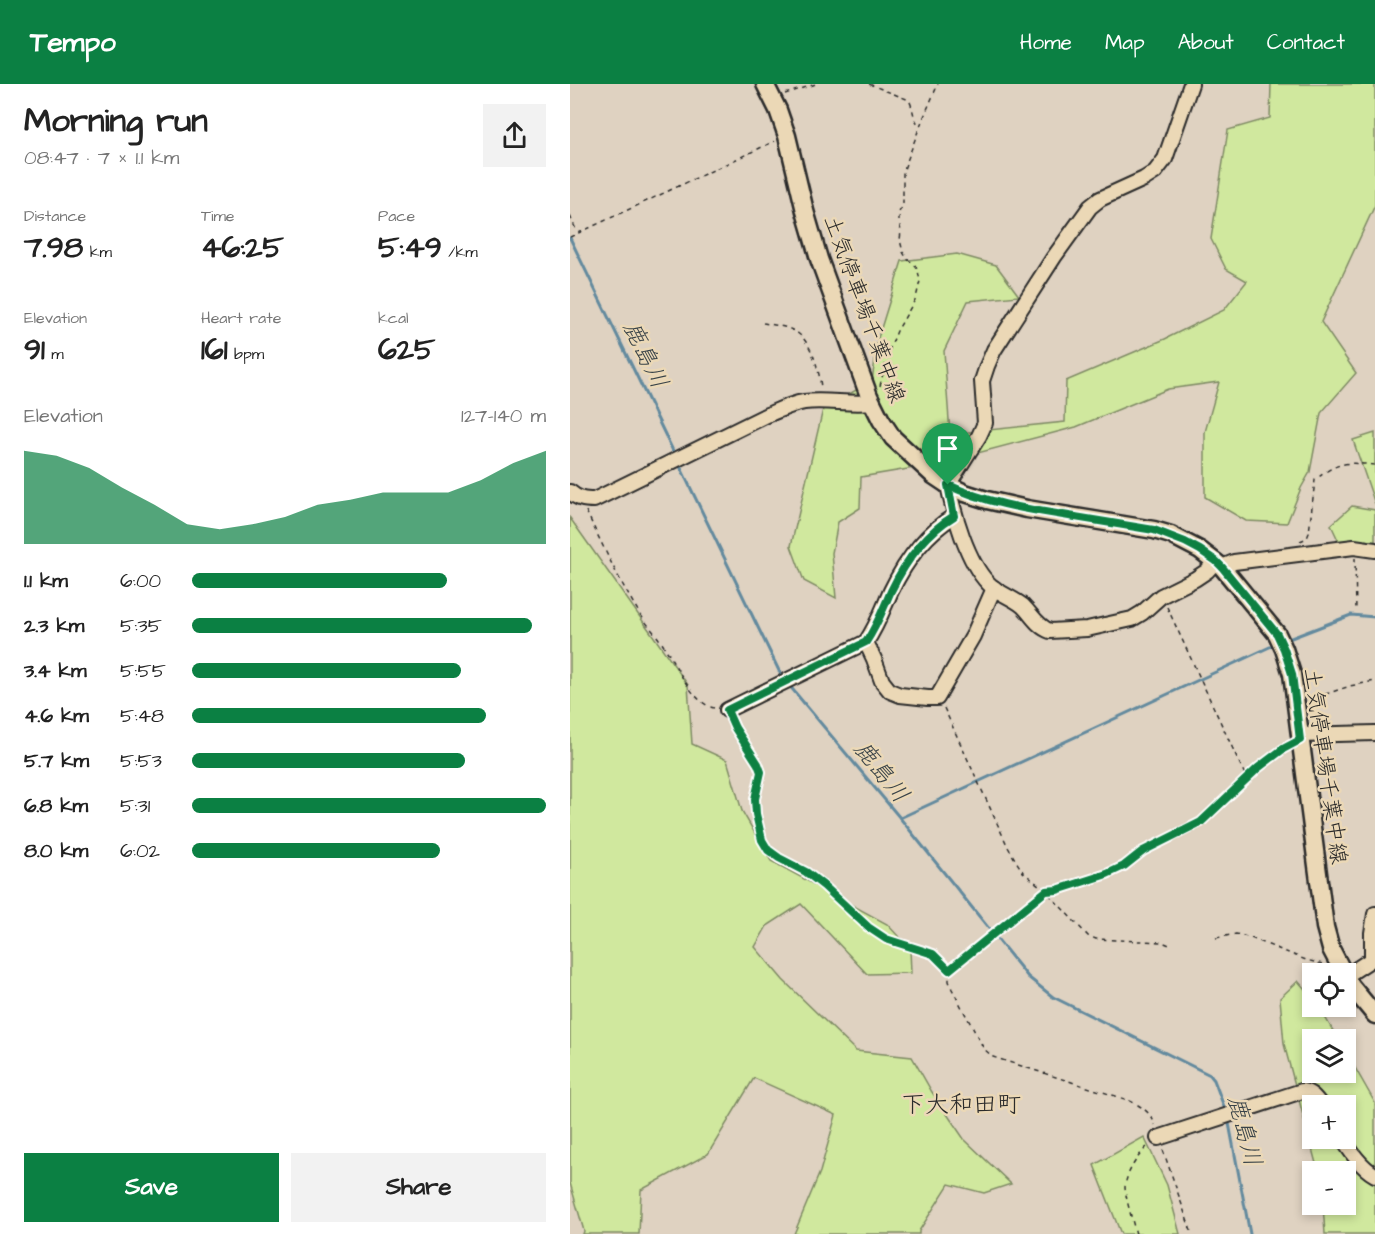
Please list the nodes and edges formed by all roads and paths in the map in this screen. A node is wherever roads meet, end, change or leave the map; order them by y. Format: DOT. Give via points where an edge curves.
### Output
graph roads {
  1 [pos="816,84"];
  2 [pos="869,84"];
  3 [pos="938,84"];
  4 [pos="1191,84"];
  5 [pos="769,91"];
  6 [pos="920,126"];
  7 [pos="788,136"];
  8 [pos="570,216"];
  9 [pos="578,233"];
  10 [pos="570,237"];
  11 [pos="763,323"];
  12 [pos="871,399"];
  13 [pos="823,402"];
  14 [pos="1375,465"];
  15 [pos="948,485"];
  16 [pos="575,496"];
  17 [pos="954,516"];
  18 [pos="1301,541"];
  19 [pos="1354,547"];
  20 [pos="1375,550"];
  21 [pos="1219,564"];
  22 [pos="994,588"];
  23 [pos="1161,596"];
  24 [pos="1356,611"];
  25 [pos="866,642"];
  26 [pos="1375,681"];
  27 [pos="937,698"];
  28 [pos="1296,704"];
  29 [pos="727,710"];
  30 [pos="1375,733"];
  31 [pos="1300,738"];
  32 [pos="1246,778"];
  33 [pos="1046,891"];
  34 [pos="1375,914"];
  35 [pos="1216,938"];
  36 [pos="1172,946"];
  37 [pos="1316,963"];
  38 [pos="1338,963"];
  39 [pos="1356,967"];
  40 [pos="949,970"];
  41 [pos="1356,992"];
  42 [pos="1375,1016"];
  43 [pos="1311,1095"];
  44 [pos="1158,1138"];
  45 [pos="1350,1149"];
  46 [pos="1375,1175"];
  47 [pos="1136,1234"];
  48 [pos="1192,1234"];
  1 -- 5 [label="path"];
  2 -- 6 [label="path" via="909,100 912,115"];
  3 -- 6 [label="path"];
  4 -- 15 [label="street" via="1165,159 1155,172 1090,207 994,350 982,381 985,423"];
  5 -- 7 [label="main road, 土気停車場千葉中線"];
  6 -- 12 [label="path" via="903,172 899,222 903,252 915,265 920,281"];
  7 -- 9 [label="path"];
  7 -- 12 [label="main road, 土気停車場千葉中線" via="819,259"];
  8 -- 9 [label="path"];
  9 -- 10 [label="path"];
  11 -- 13 [label="path" via="797,332 805,342 820,372"];
  12 -- 13 [label="street" via="862,404"];
  12 -- 15 [label="main road, 土気停車場千葉中線" via="893,438"];
  13 -- 16 [label="street" via="803,402 767,415 594,500"];
  14 -- 18 [label="path" via="1348,462 1315,480 1307,538"];
  15 -- 17 [label="street"];
  15 -- 21 [label="main road, 土気停車場千葉中線" via="997,503 1154,530 1185,542"];
  16 -- 29 [label="path" via="613,569 694,696 710,707"];
  17 -- 22 [label="street" via="976,568"];
  17 -- 25 [label="street" via="911,556"];
  19 -- 20 [label="street"];
  19 -- 21 [label="street"];
  19 -- 24 [label="path"];
  21 -- 23 [label="street"];
  21 -- 28 [label="main road, 土気停車場千葉中線" via="1277,634 1292,674"];
  22 -- 23 [label="street" via="1013,598 1050,631 1087,629 1132,619"];
  22 -- 27 [label="street" via="973,636"];
  23 -- 32 [label="path"];
  25 -- 27 [label="street" via="890,692"];
  25 -- 29 [label="street"];
  26 -- 28 [label="path"];
  27 -- 33 [label="path" via="1008,847 1023,872"];
  28 -- 31 [label="main road, 土気停車場千葉中線"];
  29 -- 40 [label="path" via="761,772 756,814 768,850 806,872 886,939 933,954"];
  30 -- 31 [label="street"];
  31 -- 32 [label="path"];
  31 -- 38 [label="main road, 土気停車場千葉中線" via="1325,927"];
  32 -- 33 [label="path" via="1201,822 1143,851 1124,866"];
  33 -- 36 [label="path" via="1088,936"];
  33 -- 40 [label="path"];
  34 -- 39 [label="street" via="1372,959"];
  35 -- 37 [label="path" via="1236,934"];
  40 -- 44 [label="path" via="952,989 984,1049 993,1058 1140,1105 1153,1119"];
  41 -- 42 [label="main road, 土気停車場千葉中線"];
  43 -- 44 [label="street" via="1302,1091"];
  44 -- 47 [label="path" via="1137,1158 1125,1188"];
  44 -- 48 [label="path"];
  45 -- 46 [label="street"];
}
